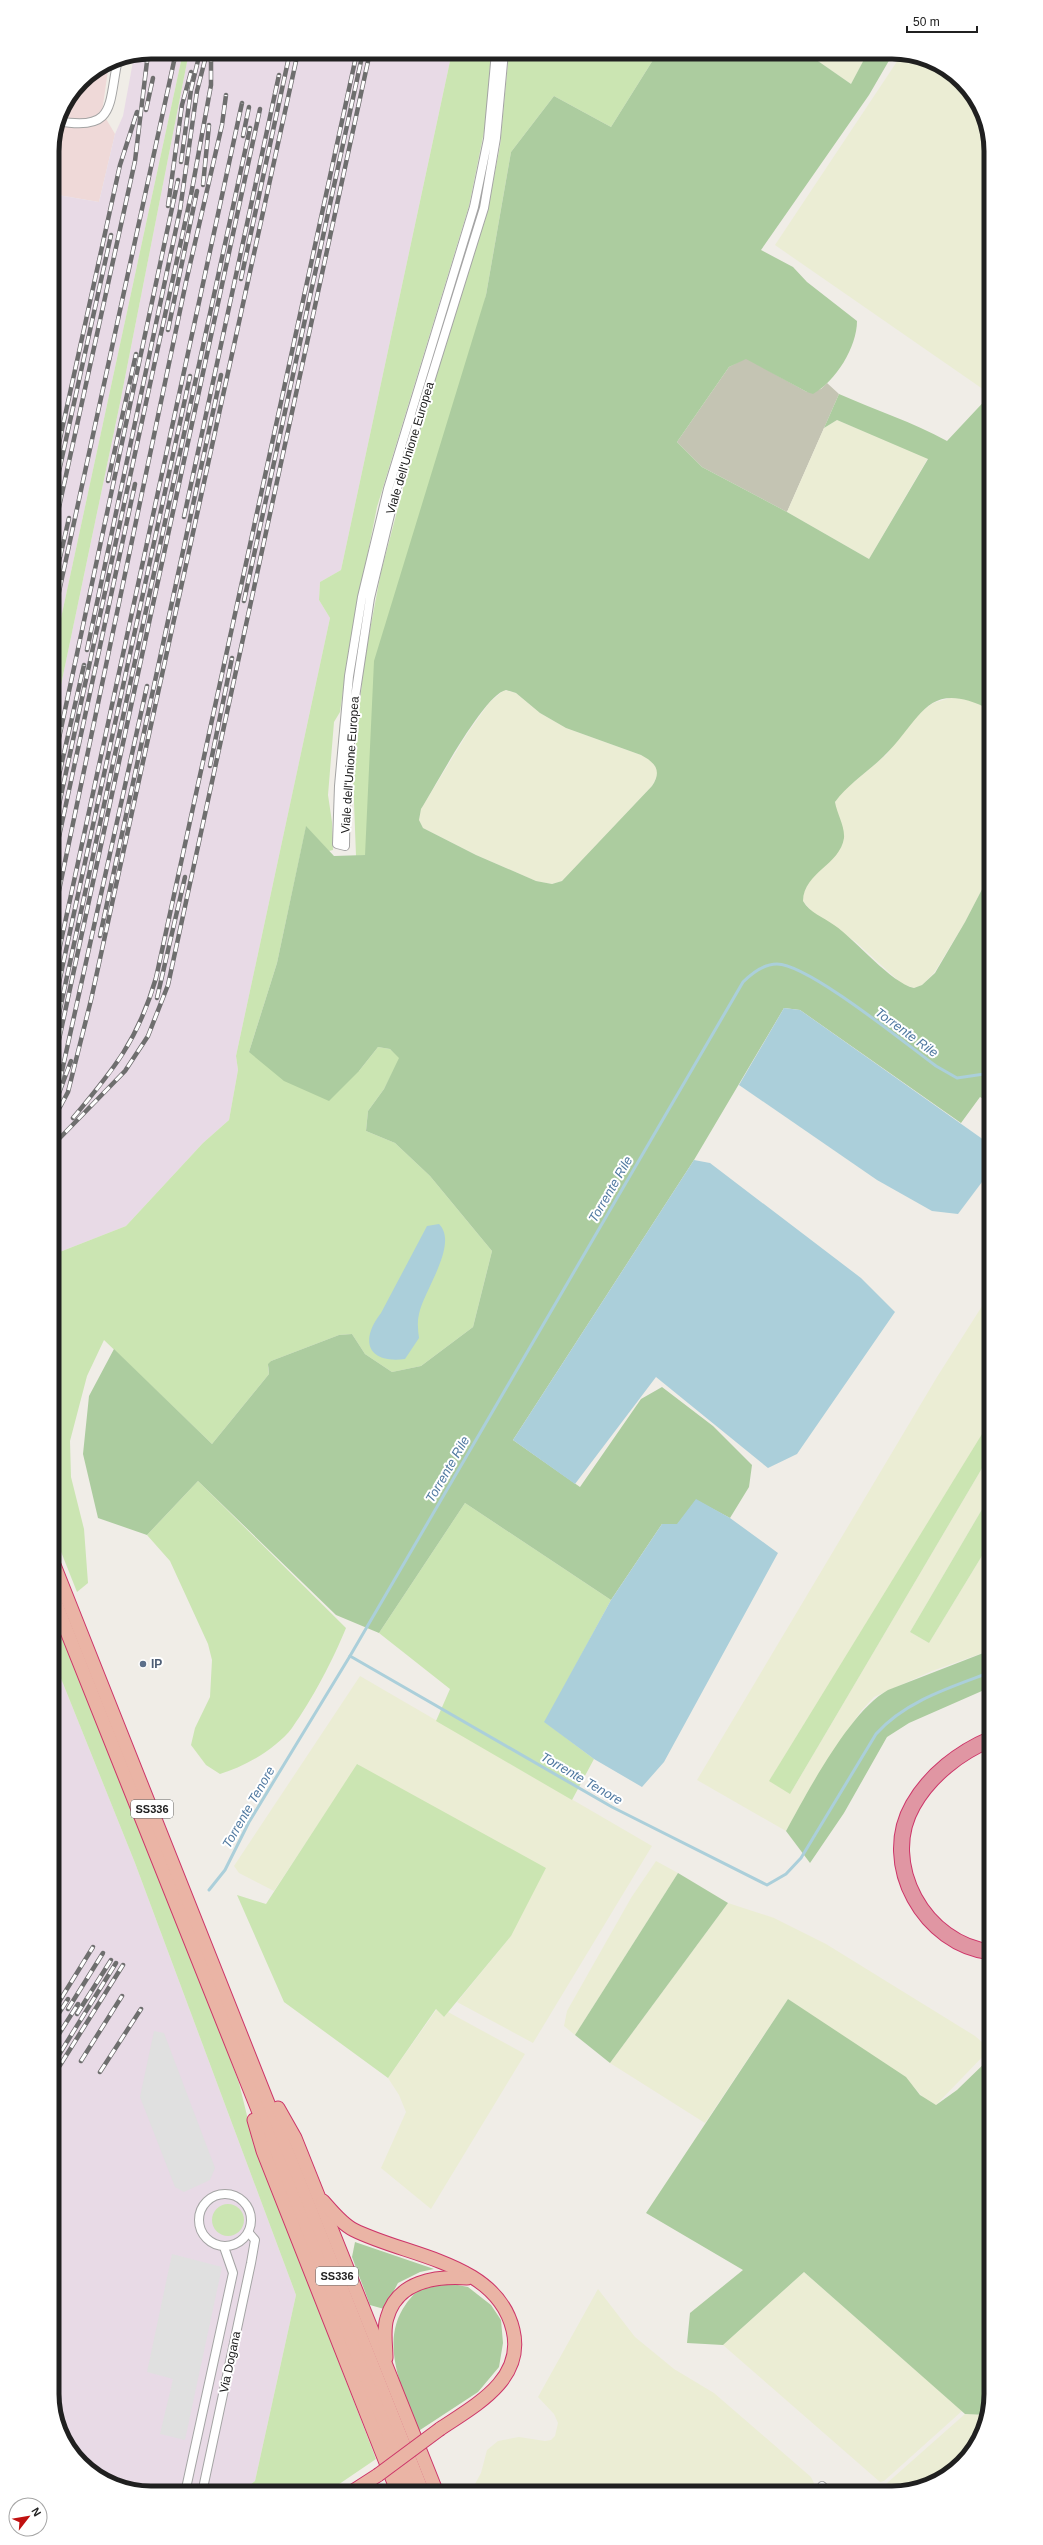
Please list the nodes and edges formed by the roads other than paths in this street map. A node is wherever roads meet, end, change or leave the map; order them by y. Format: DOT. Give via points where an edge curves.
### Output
graph roads {
  1 [pos="495,59"];
  2 [pos="503,59"];
  3 [pos="117,66"];
  4 [pos="64,122"];
  5 [pos="59,1578"];
  6 [pos="59,1611"];
  7 [pos="984,1742"];
  8 [pos="984,1951"];
  9 [pos="245,2061"];
  10 [pos="318,2195"];
  11 [pos="249,2233"];
  12 [pos="224,2247"];
  13 [pos="473,2278"];
  14 [pos="387,2367"];
  15 [pos="378,2475"];
  16 [pos="187,2486"];
  17 [pos="204,2486"];
  18 [pos="361,2486"];
  19 [pos="369,2486"];
  20 [pos="395,2486"];
  21 [pos="407,2486"];
  22 [pos="420,2486"];
  23 [pos="434,2486"];
  1 -- 2 [label="street, Viale dell'Unione Europea" via="488,139 474,207 388,489 362,597 348,692 339,786 337,844 345,846 346,783 354,704 373,584 394,494 484,208 496,138"];
  3 -- 4 [label="street" via="108,107 103,118 92,124"];
  5 -- 9 [label="highway, SS336"];
  6 -- 9 [label="highway, SS336"];
  7 -- 8 [label="highway" via="960,1755 934,1776 925,1788 913,1805 904,1829 902,1858 907,1881 917,1904 941,1933 970,1948"];
  9 -- 10 [label="highway" via="295,2138"];
  9 -- 20 [label="highway" via="263,2152"];
  9 -- 21 [label="highway, SS336"];
  9 -- 22 [label="highway, SS336"];
  10 -- 13 [label="highway" via="353,2230 447,2265"];
  10 -- 14 [label="highway"];
  11 -- 12 [label="street" via="237,2244"];
  11 -- 12 [label="street, Via Dogana" via="252,2223 247,2204 238,2196 216,2195 203,2206 199,2217 200,2226 211,2242"];
  11 -- 17 [label="street, Via Dogana" via="255,2240 252,2263"];
  12 -- 16 [label="street, Via Dogana" via="233,2273"];
  13 -- 14 [label="highway" via="443,2277 421,2282 394,2301 387,2318"];
  13 -- 15 [label="highway, bridge" via="500,2299 509,2314 514,2335 513,2355 507,2373 495,2390"];
  14 -- 23 [label="highway"];
  15 -- 18 [label="highway"];
  15 -- 19 [label="highway"];
}
